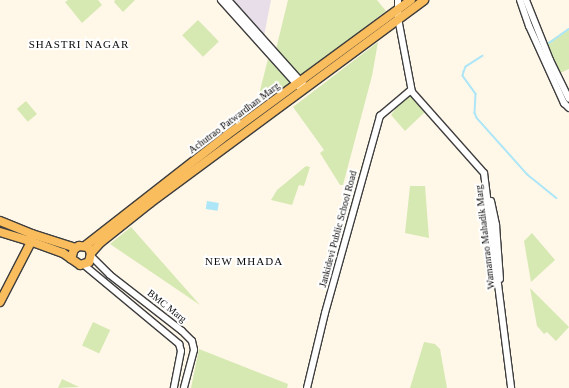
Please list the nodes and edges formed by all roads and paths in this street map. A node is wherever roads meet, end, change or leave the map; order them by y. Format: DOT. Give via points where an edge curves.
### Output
graph roads {
  1 [pos="221,0"];
  2 [pos="228,0"];
  3 [pos="398,0"];
  4 [pos="411,0"];
  5 [pos="424,0"];
  6 [pos="520,0"];
  7 [pos="526,0"];
  8 [pos="398,9"];
  9 [pos="398,18"];
  10 [pos="300,86"];
  11 [pos="411,90"];
  12 [pos="569,99"];
  13 [pos="569,108"];
  14 [pos="0,220"];
  15 [pos="0,232"];
  16 [pos="30,238"];
  17 [pos="85,246"];
  18 [pos="76,248"];
  19 [pos="92,255"];
  20 [pos="72,259"];
  21 [pos="19,260"];
  22 [pos="84,265"];
  23 [pos="0,292"];
  24 [pos="0,302"];
  25 [pos="178,364"];
  26 [pos="189,368"];
  27 [pos="174,388"];
  28 [pos="184,388"];
  29 [pos="307,388"];
  30 [pos="511,388"];
  31 [pos="514,388"];
  1 -- 10 [label="street"];
  2 -- 10 [label="street"];
  3 -- 8 [label="street"];
  4 -- 8 [label="main road, Achutrao Patwardhan Marg"];
  5 -- 9 [label="main road, Achutrao Patwardhan Marg"];
  6 -- 13 [label="street" via="528,26 564,103"];
  7 -- 12 [label="street" via="541,41"];
  8 -- 9 [label="street"];
  8 -- 10 [label="main road, Achutrao Patwardhan Marg"];
  9 -- 10 [label="main road, Achutrao Patwardhan Marg"];
  9 -- 11 [label="street"];
  10 -- 17 [label="main road, Achutrao Patwardhan Marg" via="142,200"];
  10 -- 19 [label="main road, Achutrao Patwardhan Marg" via="101,242"];
  11 -- 29 [label="street, Jankidevi Public School Road" via="380,116 325,313"];
  11 -- 30 [label="street, Wamanrao Mahadik Marg" via="484,173"];
  11 -- 31 [label="street, Wamanrao Mahadik Marg" via="487,173 496,225"];
  14 -- 16 [label="main road"];
  15 -- 16 [label="main road"];
  16 -- 18 [label="main road"];
  16 -- 20 [label="main road"];
  16 -- 21 [label="main road"];
  17 -- 18 [label="main road"];
  17 -- 19 [label="main road"];
  18 -- 20 [label="main road" via="72,252"];
  19 -- 22 [label="main road" via="89,262"];
  19 -- 26 [label="street, BMC Marg" via="110,275 182,331 192,342 194,350"];
  20 -- 22 [label="main road" via="77,264"];
  21 -- 23 [label="main road"];
  21 -- 24 [label="main road"];
  22 -- 25 [label="street" via="179,344 181,351"];
  25 -- 26 [label="street"];
  25 -- 27 [label="street"];
  26 -- 28 [label="street, BMC Marg"];
}
